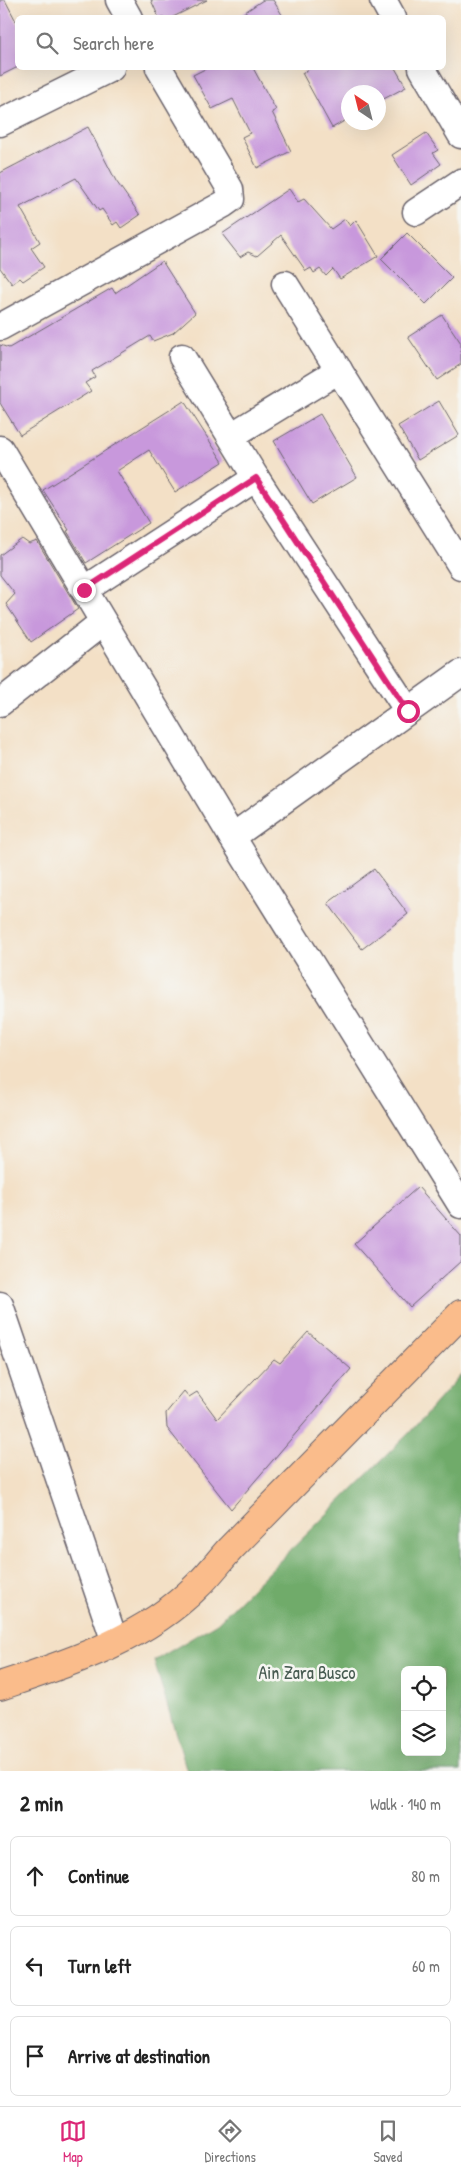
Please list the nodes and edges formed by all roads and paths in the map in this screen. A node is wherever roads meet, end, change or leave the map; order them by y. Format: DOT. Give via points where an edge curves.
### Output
graph roads {
  1 [pos="119,0"];
  2 [pos="383,0"];
  3 [pos="127,15"];
  4 [pos="391,15"];
  5 [pos="107,70"];
  6 [pos="160,70"];
  7 [pos="423,70"];
  8 [pos="0,123"];
  9 [pos="461,135"];
  10 [pos="461,182"];
  11 [pos="416,212"];
  12 [pos="285,284"];
  13 [pos="0,328"];
  14 [pos="182,357"];
  15 [pos="338,370"];
  16 [pos="231,436"];
  17 [pos="0,449"];
  18 [pos="256,478"];
  19 [pos="461,566"];
  20 [pos="84,590"];
  21 [pos="103,622"];
  22 [pos="461,673"];
  23 [pos="0,703"];
  24 [pos="408,711"];
  25 [pos="232,837"];
  26 [pos="461,1205"];
  27 [pos="0,1305"];
  28 [pos="461,1314"];
  29 [pos="115,1642"];
  30 [pos="0,1686"];
  1 -- 3 [label="street"];
  2 -- 4 [label="street"];
  5 -- 8 [label="street"];
  6 -- 13 [label="street" via="230,190 231,199"];
  7 -- 9 [label="street"];
  10 -- 11 [label="street"];
  12 -- 15 [label="street"];
  14 -- 16 [label="street"];
  15 -- 16 [label="street"];
  15 -- 19 [label="street"];
  16 -- 18 [label="street"];
  17 -- 20 [label="street"];
  18 -- 20 [label="street"];
  18 -- 24 [label="street"];
  20 -- 21 [label="street"];
  21 -- 23 [label="street"];
  21 -- 25 [label="street"];
  22 -- 24 [label="street"];
  24 -- 25 [label="street"];
  25 -- 26 [label="street"];
  27 -- 29 [label="street"];
  28 -- 29 [label="main road" via="230,1549 197,1587 152,1622"];
  29 -- 30 [label="main road"];
}
